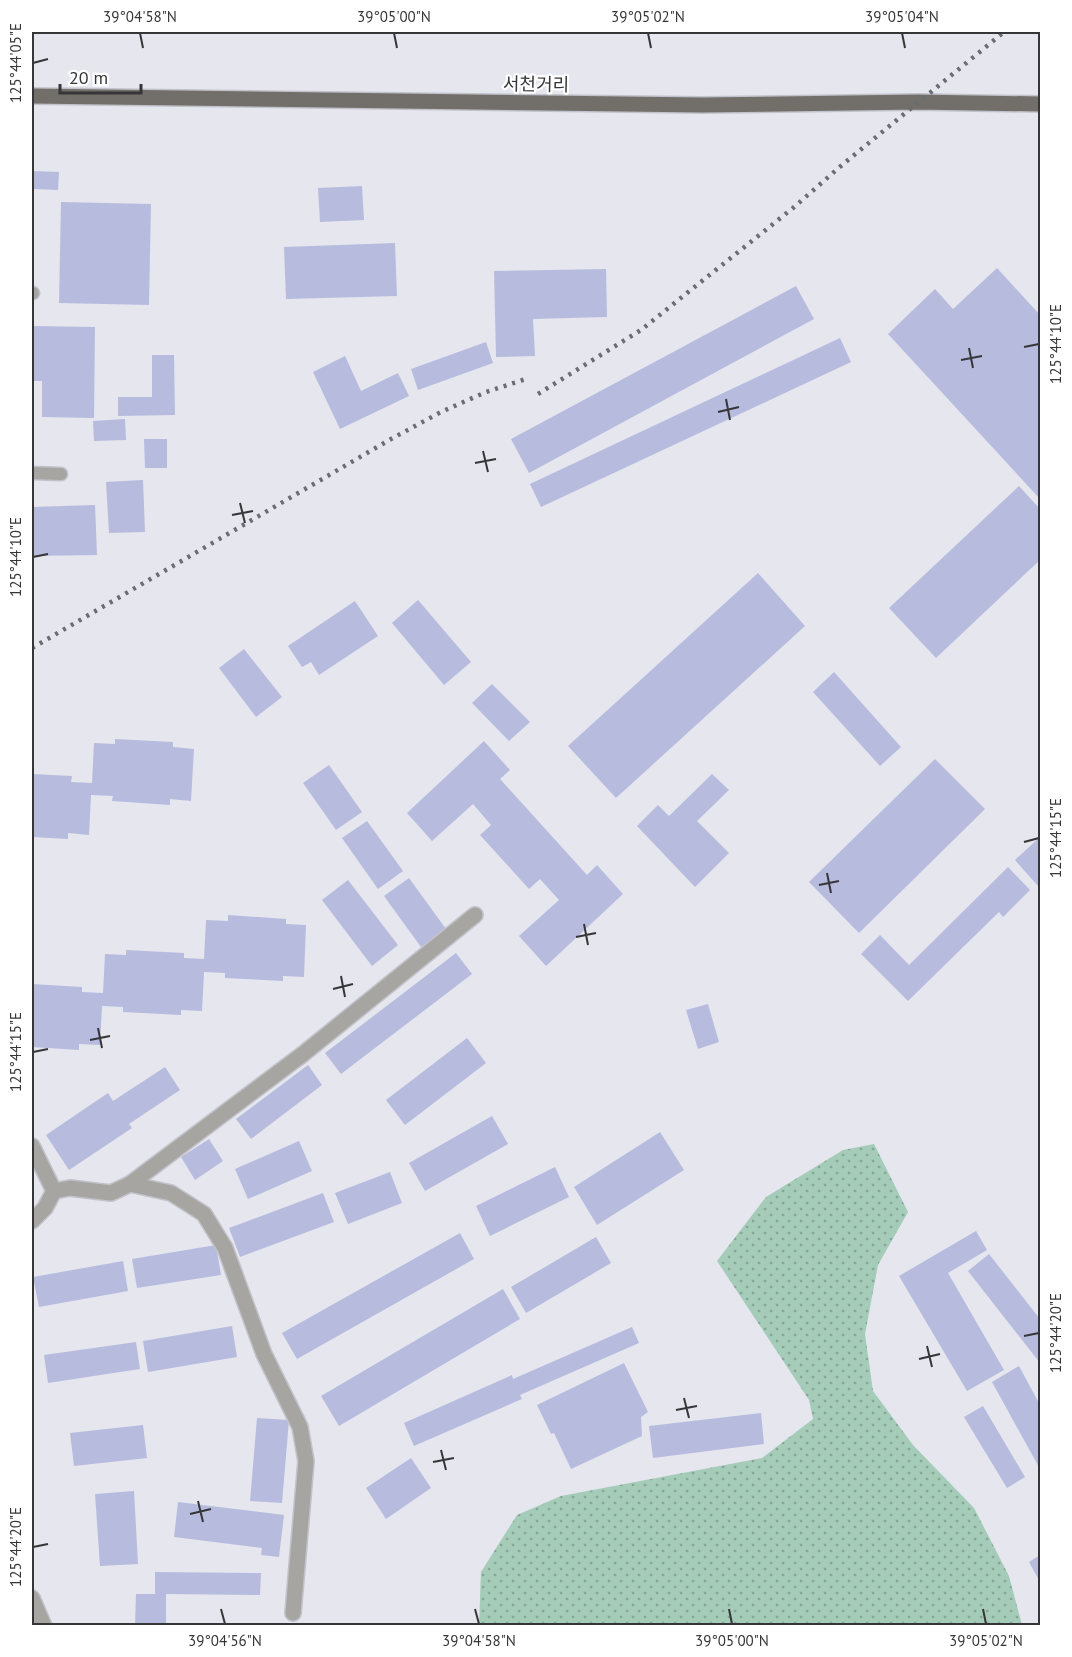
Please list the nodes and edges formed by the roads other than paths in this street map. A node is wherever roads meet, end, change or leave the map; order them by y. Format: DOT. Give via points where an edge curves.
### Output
graph roads {
  1 [pos="32,96"];
  2 [pos="1041,104"];
  3 [pos="32,473"];
  4 [pos="61,474"];
  5 [pos="475,915"];
  6 [pos="32,1146"];
  7 [pos="130,1184"];
  8 [pos="54,1191"];
  9 [pos="32,1221"];
  10 [pos="32,1598"];
  11 [pos="293,1613"];
  12 [pos="44,1626"];
  1 -- 2 [label="main road, 서천거리" via="702,105"];
  3 -- 4 [label="lane"];
  5 -- 7 [label="street" via="303,1054"];
  6 -- 8 [label="street"];
  7 -- 8 [label="street" via="111,1193 70,1188"];
  7 -- 11 [label="street" via="171,1193 204,1214 225,1248 264,1354 300,1427 306,1461"];
  8 -- 9 [label="street"];
  10 -- 12 [label="street"];
}
